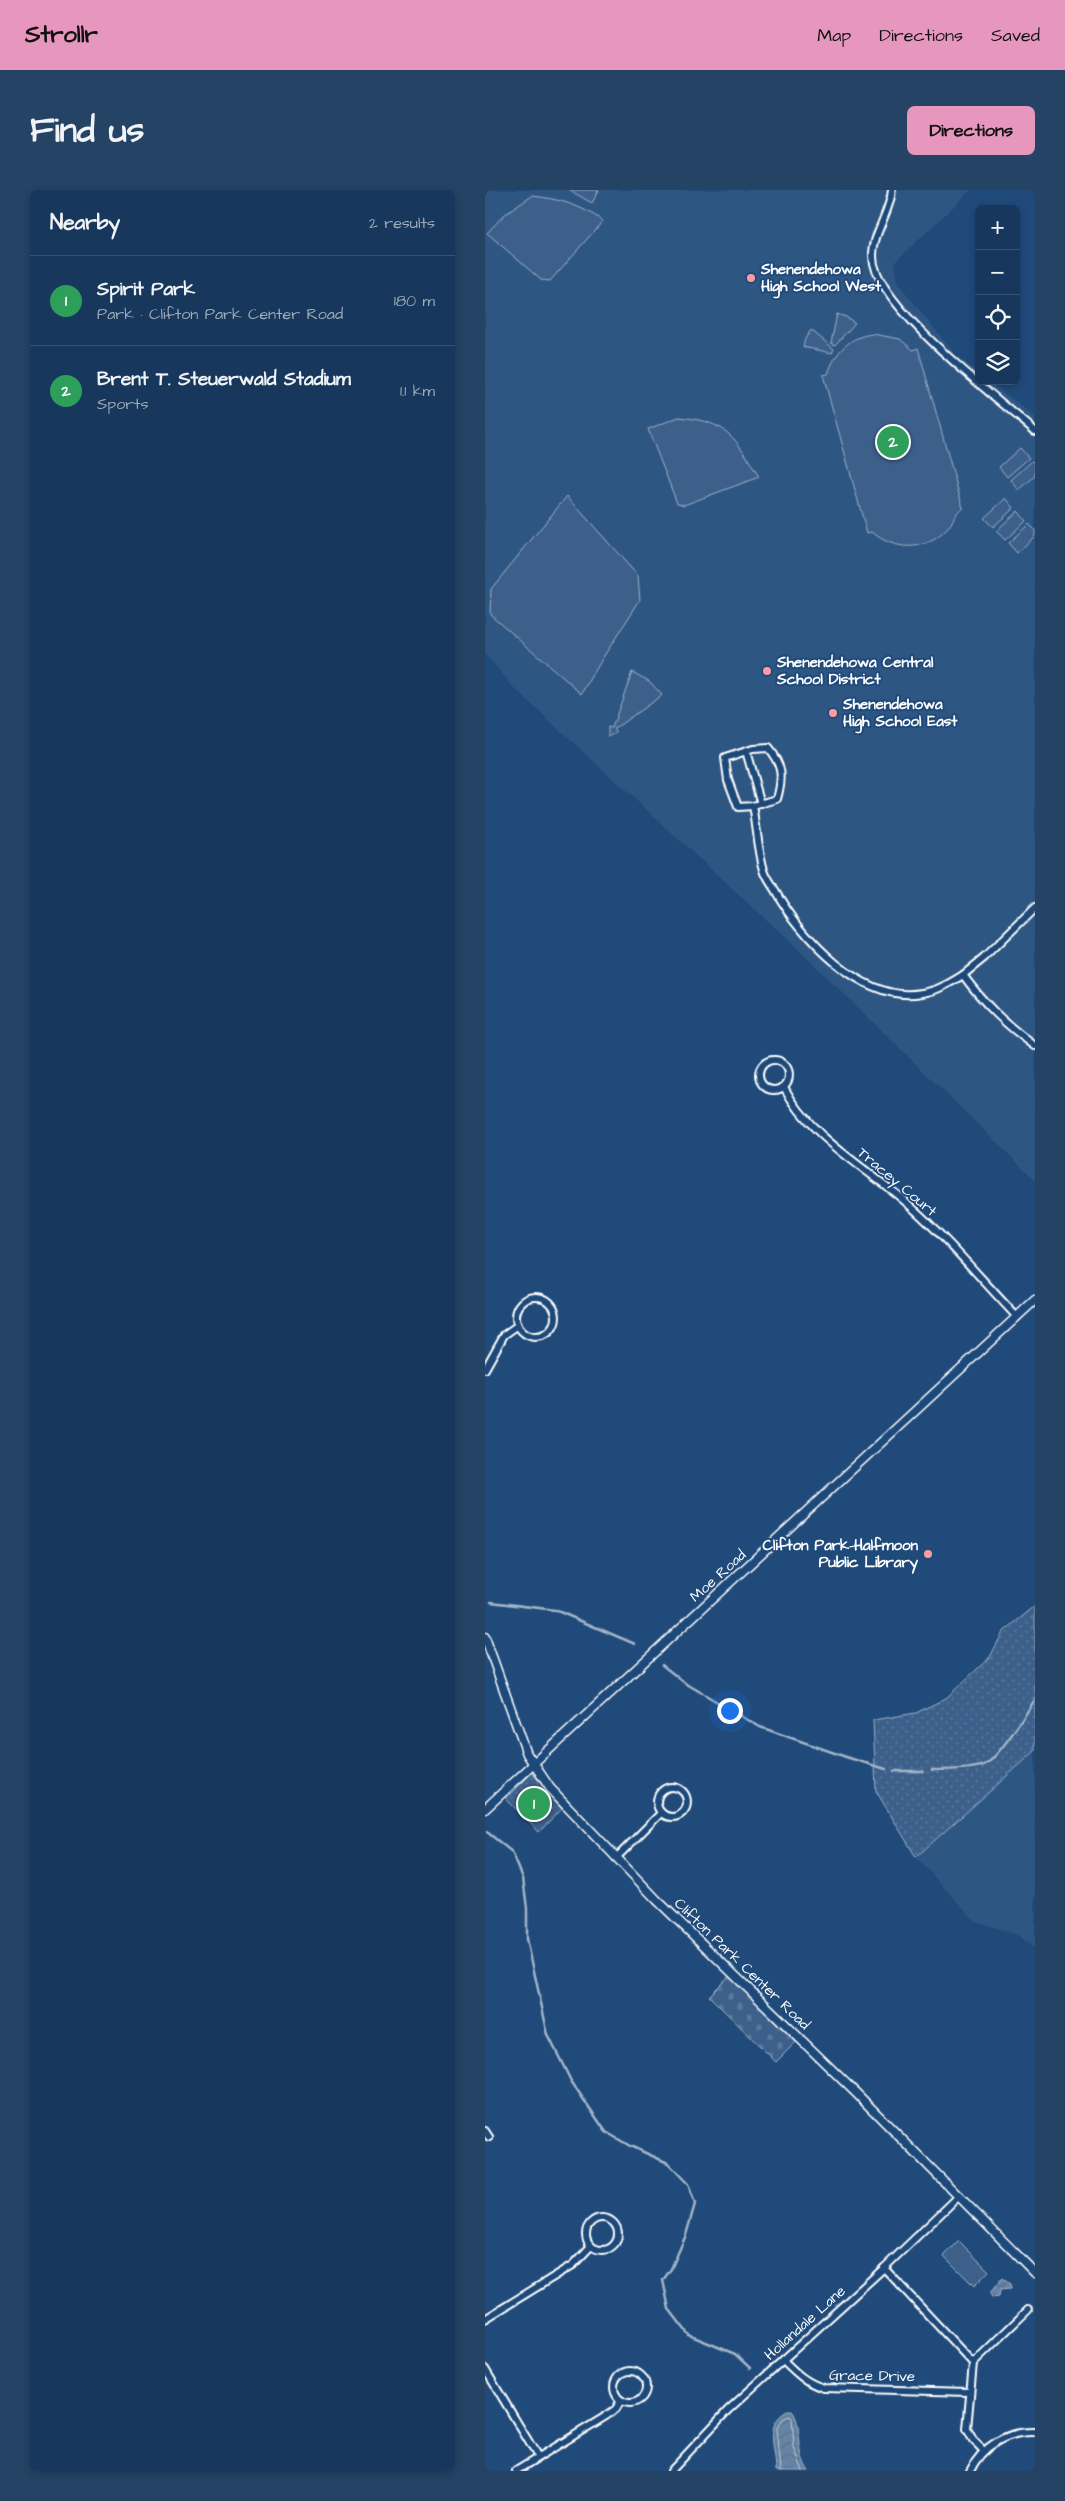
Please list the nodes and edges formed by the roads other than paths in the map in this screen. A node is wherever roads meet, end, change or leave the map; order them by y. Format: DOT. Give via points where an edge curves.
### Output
graph roads {
  1 [pos="892,190"];
  2 [pos="1035,432"];
  3 [pos="746,751"];
  4 [pos="761,804"];
  5 [pos="753,806"];
  6 [pos="1035,908"];
  7 [pos="963,975"];
  8 [pos="1035,1046"];
  9 [pos="784,1087"];
  10 [pos="1035,1300"];
  11 [pos="1017,1317"];
  12 [pos="518,1324"];
  13 [pos="485,1369"];
  14 [pos="485,1637"];
  15 [pos="533,1765"];
  16 [pos="485,1810"];
  17 [pos="661,1812"];
  18 [pos="616,1858"];
  19 [pos="959,2196"];
  20 [pos="591,2246"];
  21 [pos="885,2268"];
  22 [pos="1035,2273"];
  23 [pos="1027,2310"];
  24 [pos="485,2319"];
  25 [pos="783,2360"];
  26 [pos="973,2363"];
  27 [pos="485,2369"];
  28 [pos="969,2392"];
  29 [pos="621,2400"];
  30 [pos="1035,2432"];
  31 [pos="984,2451"];
  32 [pos="538,2457"];
  33 [pos="516,2471"];
  34 [pos="671,2471"];
  35 [pos="970,2471"];
  1 -- 2 [label="street" via="872,256 878,278 893,300 947,356"];
  3 -- 4 [label="street"];
  3 -- 4 [label="street" via="768,748 776,758 783,779 777,799"];
  3 -- 5 [label="street" via="725,758 728,780 738,806"];
  4 -- 5 [label="street"];
  5 -- 7 [label="street" via="768,879 786,910 804,932 843,969 885,991 921,994"];
  6 -- 7 [label="street"];
  7 -- 8 [label="street" via="1002,1022"];
  9 -- 9 [label="street" via="776,1091 763,1086 759,1078 763,1065 776,1060 785,1064 789,1073"];
  9 -- 11 [label="street, Tracey Court" via="804,1118 825,1139 908,1204"];
  10 -- 11 [label="street, Moe Road"];
  11 -- 15 [label="street, Moe Road"];
  12 -- 12 [label="street" via="519,1306 530,1298 543,1299 553,1308 555,1322 546,1333 528,1335"];
  12 -- 13 [label="street" via="504,1334"];
  14 -- 15 [label="street, Clifton Park Center Road"];
  15 -- 16 [label="street, Moe Road"];
  15 -- 18 [label="street, Clifton Park Center Road"];
  17 -- 17 [label="street" via="669,1816 682,1812 686,1804 682,1792 669,1787 661,1791 657,1800"];
  17 -- 18 [label="street"];
  18 -- 19 [label="street, Clifton Park Center Road"];
  19 -- 21 [label="street, Hollandale Lane"];
  19 -- 22 [label="street, Clifton Park Center Road"];
  20 -- 20 [label="street" via="585,2234 590,2222 603,2218 611,2221 618,2233 613,2246 604,2250"];
  20 -- 24 [label="street" via="573,2265"];
  21 -- 25 [label="street, Hollandale Lane"];
  21 -- 26 [label="street"];
  23 -- 26 [label="street"];
  25 -- 28 [label="street, Grace Drive" via="799,2376 823,2388"];
  25 -- 34 [label="street, Hollandale Lane" via="728,2410"];
  26 -- 28 [label="street"];
  27 -- 32 [label="street"];
  28 -- 31 [label="street" via="967,2429 970,2437"];
  29 -- 29 [label="street" via="614,2389 617,2377 629,2371 638,2373 646,2384 645,2393 635,2402"];
  29 -- 32 [label="street" via="616,2409 606,2416"];
  30 -- 31 [label="street" via="1004,2438"];
  31 -- 35 [label="street"];
  32 -- 33 [label="street"];
}
